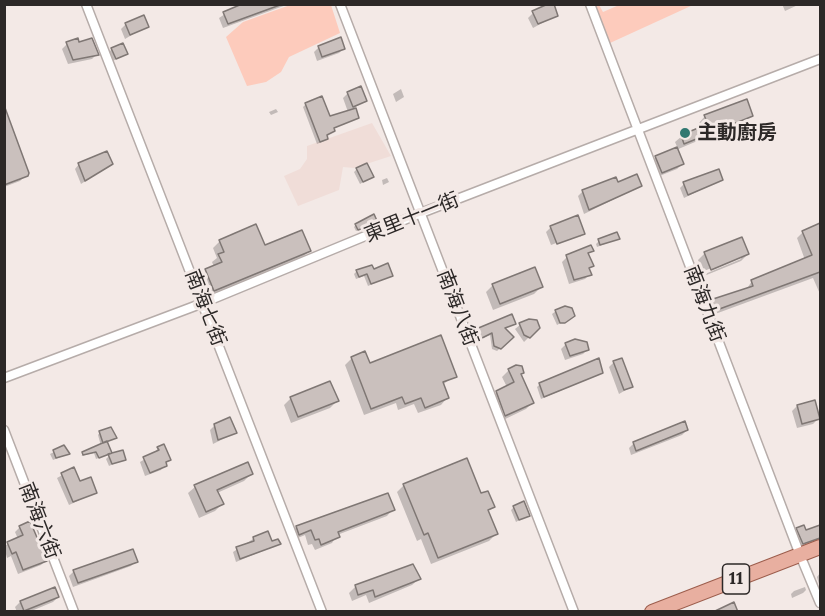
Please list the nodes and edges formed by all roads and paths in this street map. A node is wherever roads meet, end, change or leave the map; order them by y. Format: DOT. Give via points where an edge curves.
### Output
graph roads {
  1 [pos="86,4"];
  2 [pos="340,4"];
  3 [pos="590,4"];
  4 [pos="820,59"];
  5 [pos="638,129"];
  6 [pos="421,213"];
  7 [pos="203,303"];
  8 [pos="4,378"];
  9 [pos="4,430"];
  10 [pos="820,547"];
  11 [pos="800,555"];
  12 [pos="820,603"];
  13 [pos="74,612"];
  14 [pos="322,612"];
  15 [pos="574,612"];
  16 [pos="652,612"];
  1 -- 7 [label="street, 南海七街"];
  2 -- 6 [label="street, 南海八街"];
  3 -- 5 [label="street, 南海九街"];
  4 -- 5 [label="street, 東里十一街"];
  5 -- 6 [label="street, 東里十一街"];
  5 -- 11 [label="street, 南海九街"];
  6 -- 7 [label="street, 東里十一街"];
  6 -- 15 [label="street, 南海八街"];
  7 -- 8 [label="street, 東里十一街"];
  7 -- 14 [label="street, 南海七街"];
  9 -- 13 [label="street, 南海六街"];
  10 -- 11 [label="main road, 11"];
  11 -- 12 [label="street, 南海九街"];
  11 -- 16 [label="main road, 11"];
}
